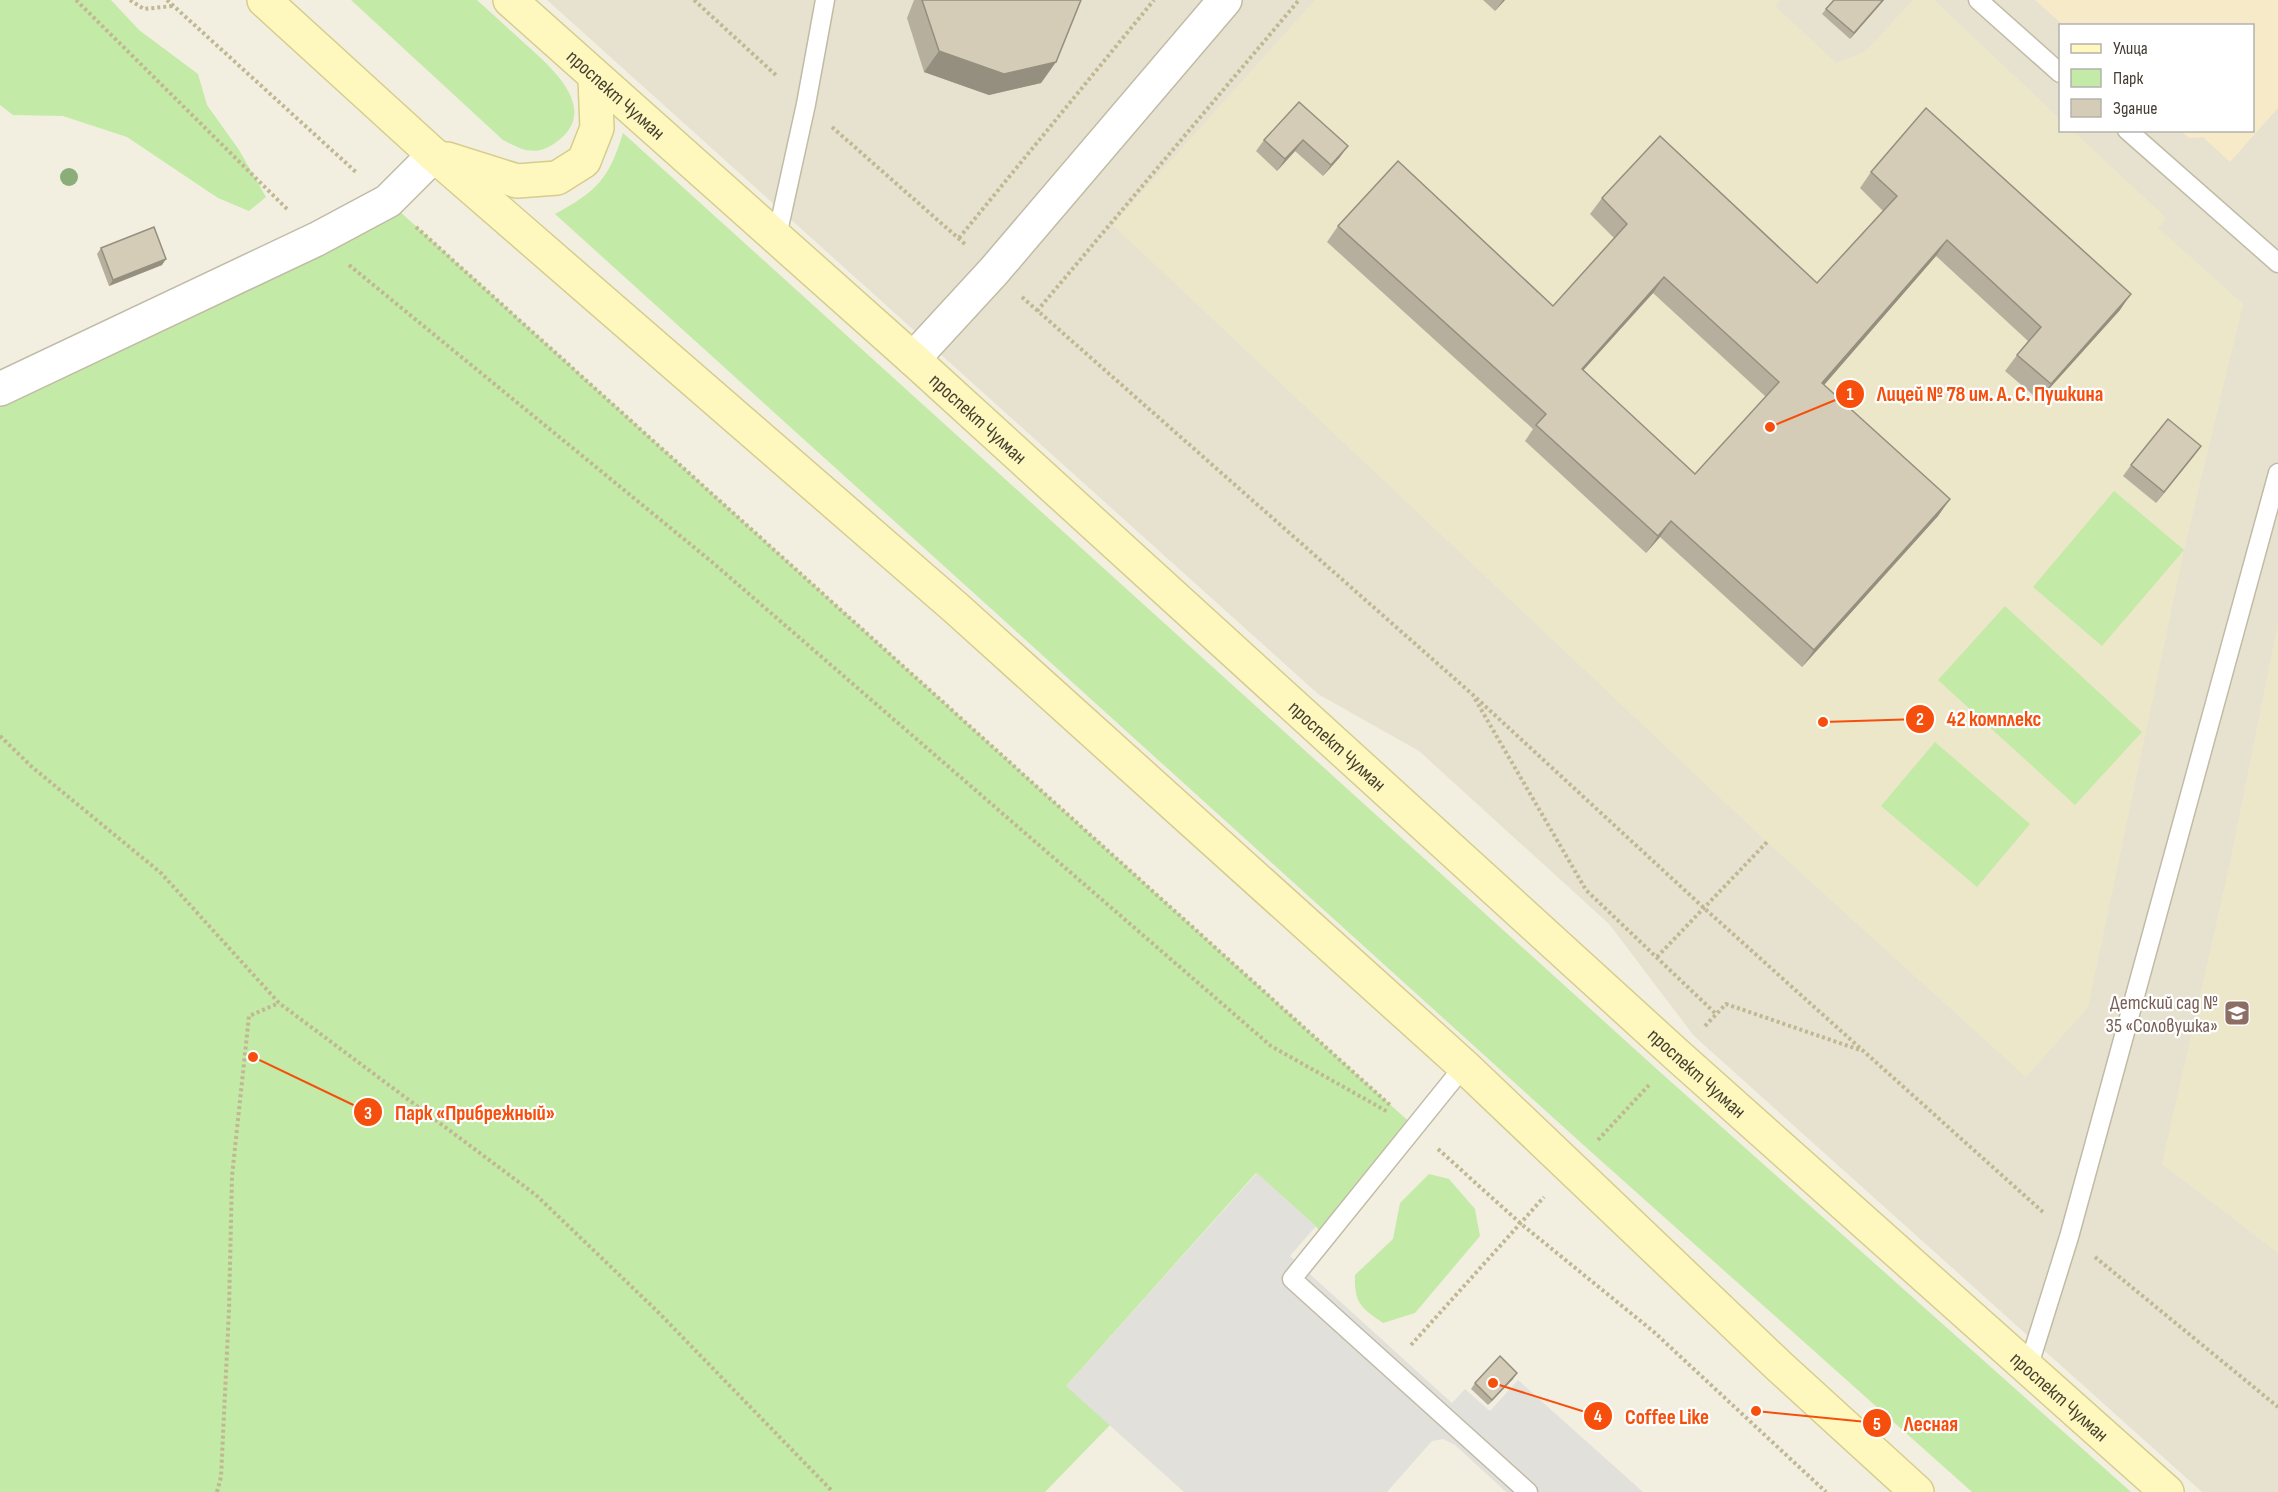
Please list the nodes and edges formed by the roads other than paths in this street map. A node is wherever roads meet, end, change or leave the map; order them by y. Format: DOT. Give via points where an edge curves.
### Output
graph roads {
  1 [pos="264,0"];
  2 [pos="510,0"];
  3 [pos="825,0"];
  4 [pos="1225,0"];
  5 [pos="1978,0"];
  6 [pos="2059,71"];
  7 [pos="596,78"];
  8 [pos="2129,132"];
  9 [pos="434,155"];
  10 [pos="777,236"];
  11 [pos="2278,263"];
  12 [pos="913,359"];
  13 [pos="0,389"];
  14 [pos="2278,472"];
  15 [pos="1464,1066"];
  16 [pos="2028,1368"];
  17 [pos="1528,1492"];
  18 [pos="1917,1492"];
  19 [pos="2167,1492"];
  1 -- 9 [label="main road"];
  2 -- 7 [label="main road, проспект Чулман"];
  3 -- 10 [label="lane"];
  4 -- 12 [label="street" via="994,271"];
  5 -- 6 [label="lane"];
  7 -- 9 [label="main road" via="597,128 584,161 557,178 517,181"];
  7 -- 10 [label="main road, проспект Чулман"];
  8 -- 11 [label="lane"];
  9 -- 13 [label="street" via="388,201"];
  9 -- 15 [label="main road" via="956,608"];
  10 -- 12 [label="main road, проспект Чулман"];
  12 -- 16 [label="main road, проспект Чулман" via="1677,1055"];
  14 -- 16 [label="lane" via="2069,1237"];
  15 -- 17 [label="lane" via="1292,1279"];
  15 -- 18 [label="main road"];
  16 -- 19 [label="main road, проспект Чулман"];
}
